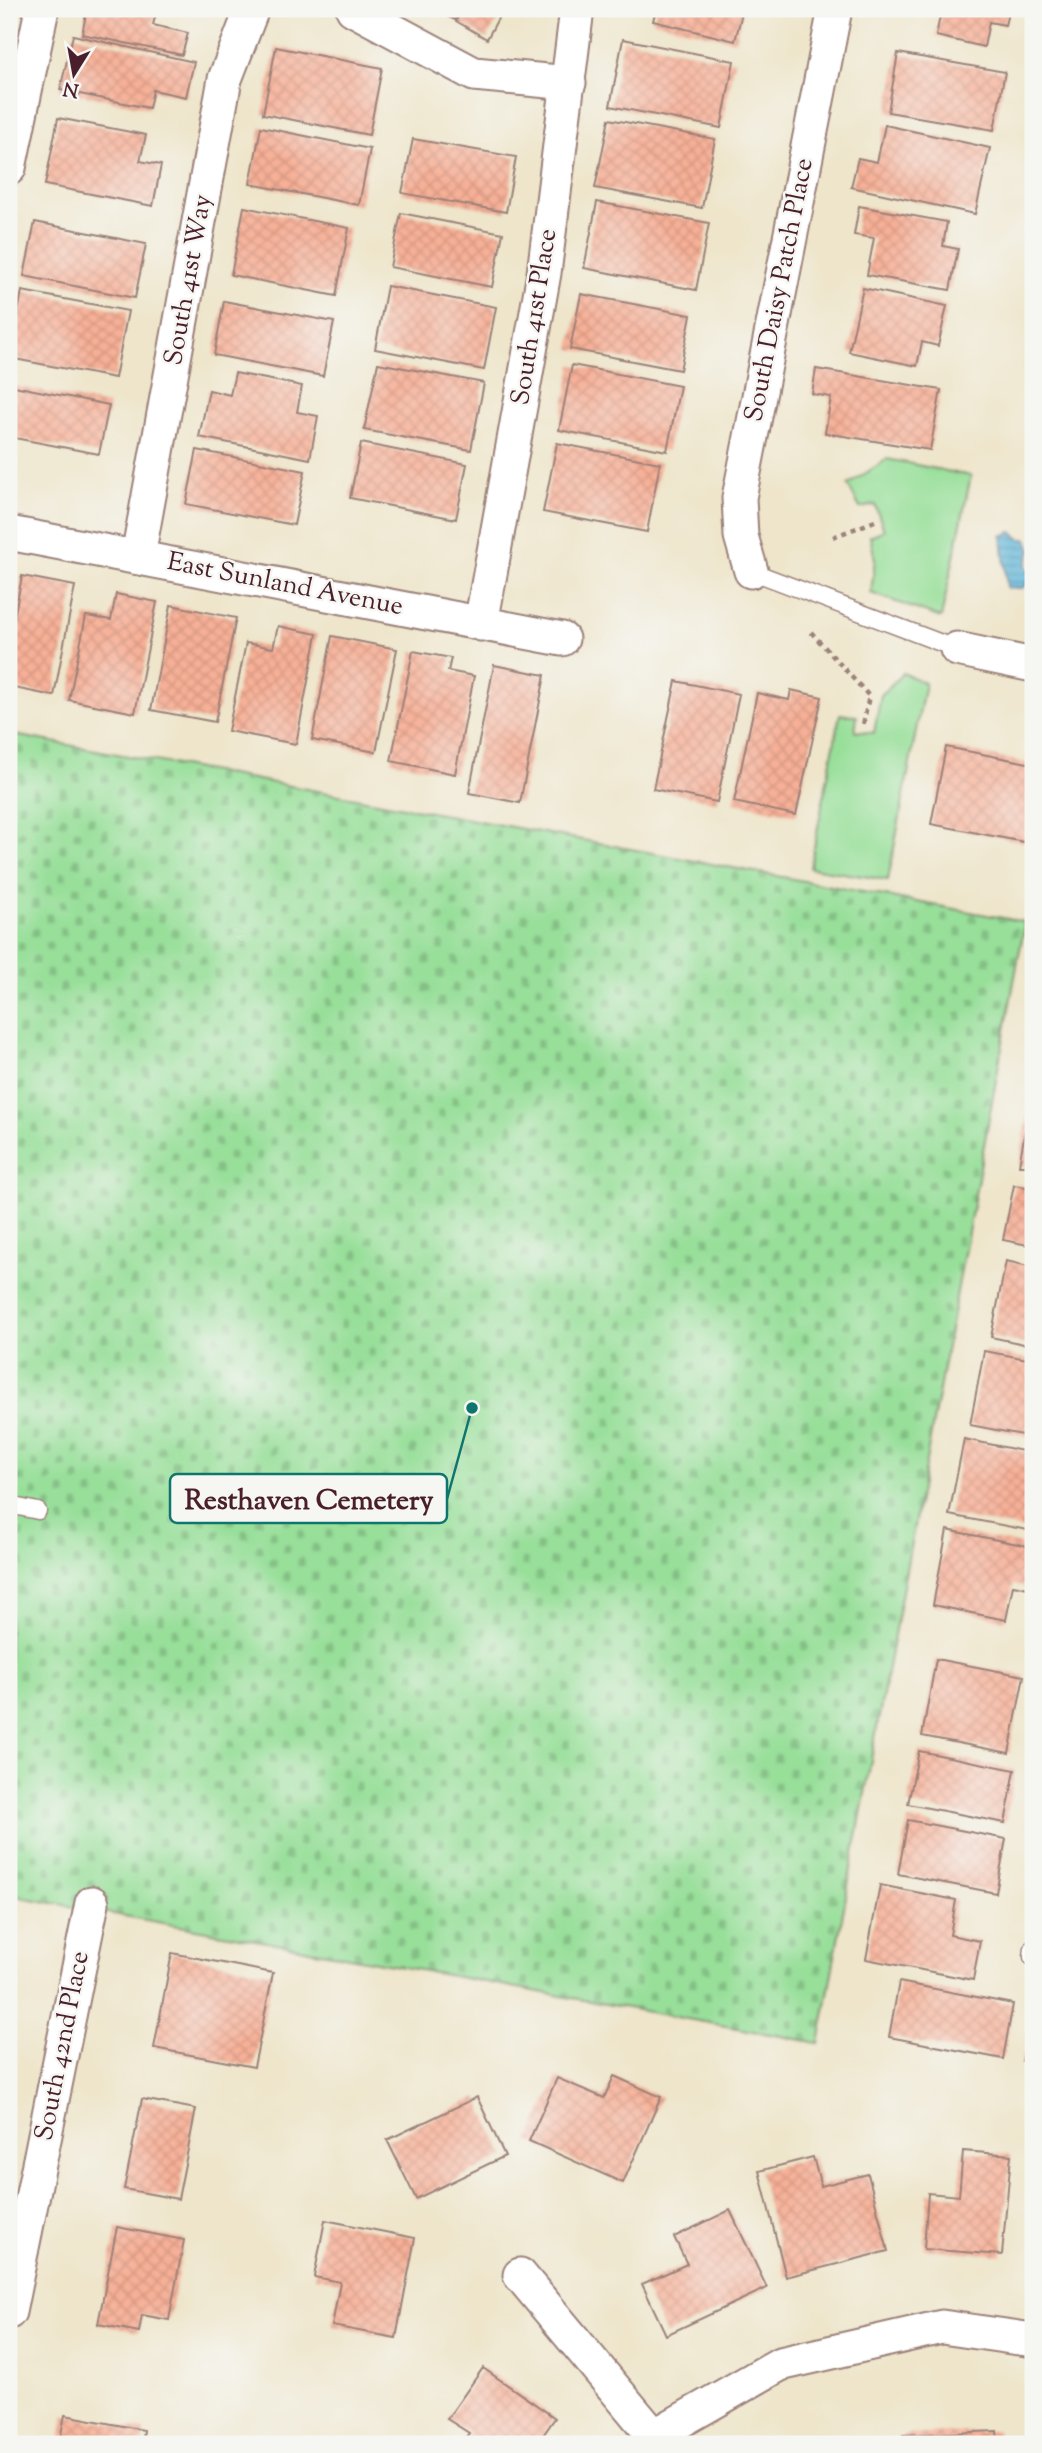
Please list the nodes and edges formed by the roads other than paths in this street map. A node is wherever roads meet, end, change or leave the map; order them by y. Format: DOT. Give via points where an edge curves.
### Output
graph roads {
  1 [pos="42,9"];
  2 [pos="252,9"];
  3 [pos="353,9"];
  4 [pos="577,9"];
  5 [pos="835,9"];
  6 [pos="569,83"];
  7 [pos="9,168"];
  8 [pos="9,533"];
  9 [pos="138,556"];
  10 [pos="751,571"];
  11 [pos="481,624"];
  12 [pos="562,639"];
  13 [pos="957,649"];
  14 [pos="1033,665"];
  15 [pos="9,1505"];
  16 [pos="38,1511"];
  17 [pos="92,1903"];
  18 [pos="520,2275"];
  19 [pos="9,2312"];
  20 [pos="1033,2340"];
  21 [pos="650,2440"];
  1 -- 7 [label="street"];
  2 -- 9 [label="street, South 41st Way" via="225,79"];
  3 -- 6 [label="street" via="474,74"];
  4 -- 6 [label="street, South 41st Place"];
  5 -- 10 [label="street, South Daisy Patch Place" via="739,498 741,537"];
  6 -- 11 [label="street, South 41st Place" via="544,273"];
  8 -- 9 [label="street, East Sunland Avenue"];
  9 -- 11 [label="street, East Sunland Avenue"];
  10 -- 13 [label="lane"];
  11 -- 12 [label="street, East Sunland Avenue"];
  13 -- 14 [label="street"];
  15 -- 16 [label="lane"];
  17 -- 19 [label="street, South 42nd Place"];
  18 -- 21 [label="street"];
  20 -- 21 [label="street" via="943,2327 780,2364"];
}
